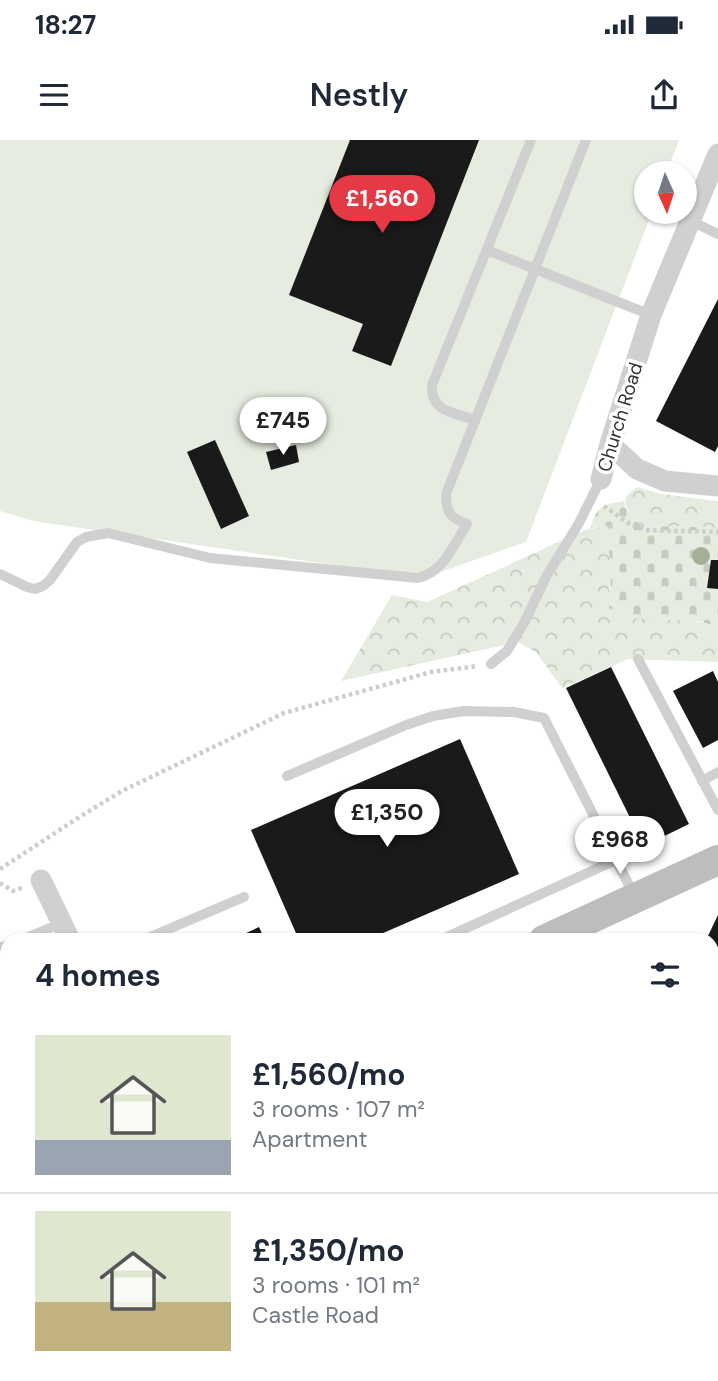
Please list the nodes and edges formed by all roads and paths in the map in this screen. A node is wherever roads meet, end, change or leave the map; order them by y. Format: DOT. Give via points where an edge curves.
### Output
graph roads {
  1 [pos="531,140"];
  2 [pos="586,140"];
  3 [pos="718,154"];
  4 [pos="697,206"];
  5 [pos="690,224"];
  6 [pos="697,224"];
  7 [pos="718,234"];
  8 [pos="487,250"];
  9 [pos="535,268"];
  10 [pos="651,315"];
  11 [pos="475,420"];
  12 [pos="610,444"];
  13 [pos="718,486"];
  14 [pos="597,488"];
  15 [pos="718,532"];
  16 [pos="0,574"];
  17 [pos="638,659"];
  18 [pos="491,664"];
  19 [pos="718,772"];
  20 [pos="287,776"];
  21 [pos="702,781"];
  22 [pos="718,810"];
  23 [pos="616,860"];
  24 [pos="718,860"];
  25 [pos="0,869"];
  26 [pos="41,880"];
  27 [pos="244,897"];
  28 [pos="635,897"];
  29 [pos="66,931"];
  30 [pos="159,933"];
  31 [pos="455,933"];
  32 [pos="559,933"];
  1 -- 8 [label="lane"];
  2 -- 9 [label="lane"];
  3 -- 4 [label="street, Church Road"];
  5 -- 10 [label="street, Church Road"];
  6 -- 7 [label="lane"];
  8 -- 9 [label="lane"];
  8 -- 11 [label="lane" via="432,385 435,402 442,408"];
  9 -- 10 [label="lane"];
  9 -- 11 [label="lane"];
  10 -- 12 [label="street, Church Road"];
  11 -- 16 [label="lane" via="446,494 449,513 467,524 444,561 423,577 210,558 108,533 77,542 43,586 27,587"];
  12 -- 13 [label="street" via="637,469 665,481"];
  12 -- 14 [label="street, Church Road"];
  14 -- 15 [label="path" via="631,525 646,530"];
  14 -- 18 [label="lane, Church Road" via="524,624 507,651"];
  17 -- 21 [label="lane"];
  18 -- 25 [label="path" via="431,672 284,713 122,791"];
  19 -- 21 [label="lane"];
  20 -- 23 [label="lane" via="433,716 464,711 544,718"];
  21 -- 22 [label="lane"];
  23 -- 28 [label="lane"];
  23 -- 31 [label="lane"];
  24 -- 28 [label="main road"];
  26 -- 29 [label="street"];
  27 -- 30 [label="lane"];
  28 -- 32 [label="main road"];
}
